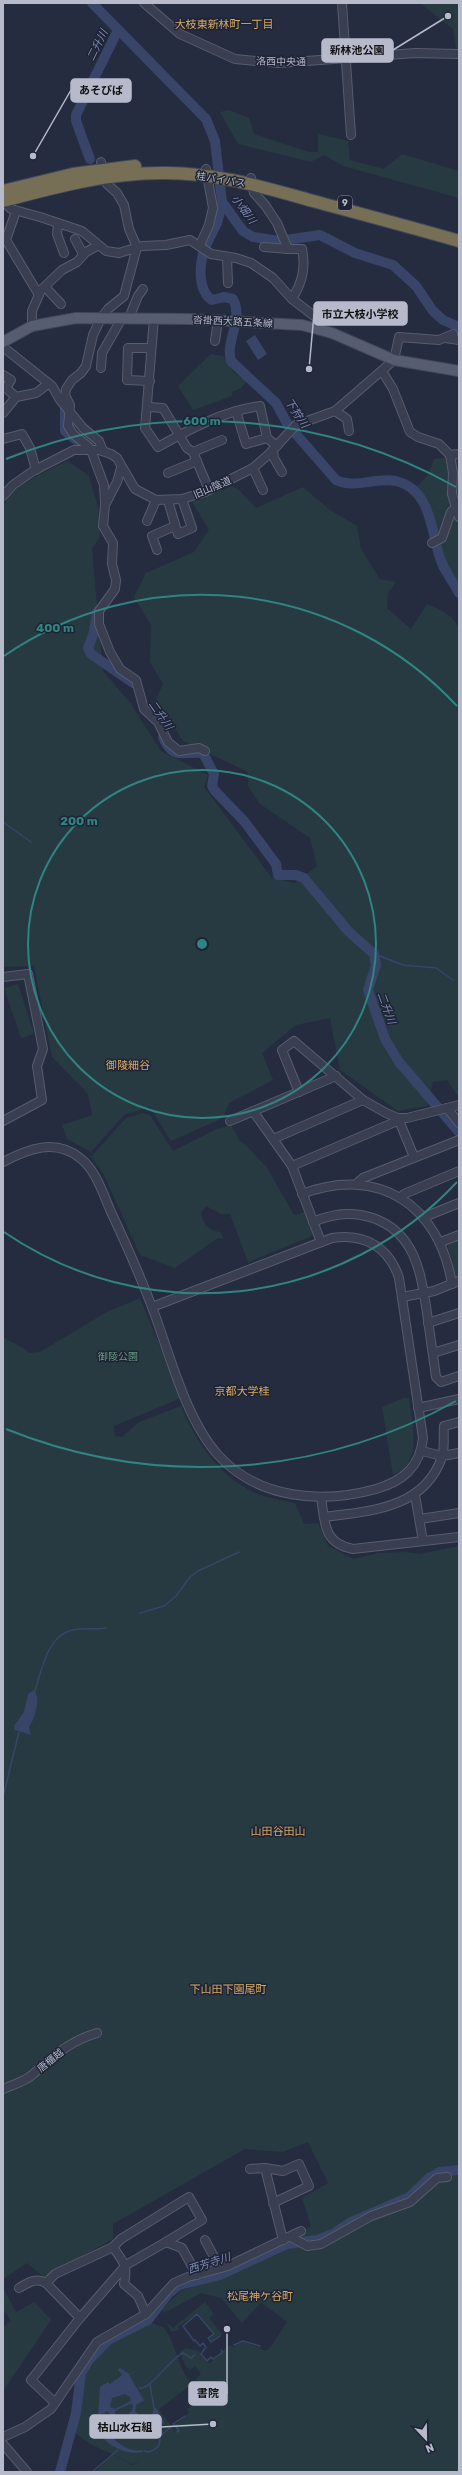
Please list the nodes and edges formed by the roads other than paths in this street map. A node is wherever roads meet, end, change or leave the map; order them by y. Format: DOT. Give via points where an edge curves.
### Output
graph roads {
  1 [pos="144,3"];
  2 [pos="342,3"];
  3 [pos="459,54"];
  4 [pos="346,58"];
  5 [pos="351,135"];
  6 [pos="103,170"];
  7 [pos="209,173"];
  8 [pos="251,181"];
  9 [pos="3,191"];
  10 [pos="3,201"];
  11 [pos="16,211"];
  12 [pos="58,224"];
  13 [pos="459,234"];
  14 [pos="75,239"];
  15 [pos="459,241"];
  16 [pos="97,246"];
  17 [pos="137,247"];
  18 [pos="264,247"];
  19 [pos="203,248"];
  20 [pos="287,248"];
  21 [pos="64,253"];
  22 [pos="83,254"];
  23 [pos="227,257"];
  24 [pos="228,283"];
  25 [pos="45,287"];
  26 [pos="143,289"];
  27 [pos="39,295"];
  28 [pos="292,299"];
  29 [pos="61,304"];
  30 [pos="102,318"];
  31 [pos="126,318"];
  32 [pos="154,318"];
  33 [pos="218,320"];
  34 [pos="32,326"];
  35 [pos="319,328"];
  36 [pos="459,340"];
  37 [pos="215,341"];
  38 [pos="3,342"];
  39 [pos="3,347"];
  40 [pos="151,348"];
  41 [pos="394,360"];
  42 [pos="101,368"];
  43 [pos="382,371"];
  44 [pos="459,371"];
  45 [pos="3,375"];
  46 [pos="150,381"];
  47 [pos="48,384"];
  48 [pos="16,397"];
  49 [pos="148,407"];
  50 [pos="69,410"];
  51 [pos="236,411"];
  52 [pos="335,411"];
  53 [pos="3,413"];
  54 [pos="349,431"];
  55 [pos="179,435"];
  56 [pos="267,438"];
  57 [pos="3,439"];
  58 [pos="222,440"];
  59 [pos="275,448"];
  60 [pos="90,450"];
  61 [pos="103,451"];
  62 [pos="193,452"];
  63 [pos="459,454"];
  64 [pos="450,455"];
  65 [pos="197,461"];
  66 [pos="121,468"];
  67 [pos="253,468"];
  68 [pos="36,470"];
  69 [pos="282,472"];
  70 [pos="168,473"];
  71 [pos="209,490"];
  72 [pos="264,490"];
  73 [pos="3,496"];
  74 [pos="182,499"];
  75 [pos="156,500"];
  76 [pos="168,501"];
  77 [pos="105,502"];
  78 [pos="456,507"];
  79 [pos="459,517"];
  80 [pos="147,521"];
  81 [pos="175,526"];
  82 [pos="435,542"];
  83 [pos="157,550"];
  84 [pos="205,751"];
  85 [pos="3,977"];
  86 [pos="336,1076"];
  87 [pos="299,1092"];
  88 [pos="363,1100"];
  89 [pos="459,1105"];
  90 [pos="447,1108"];
  91 [pos="253,1111"];
  92 [pos="398,1118"];
  93 [pos="3,1121"];
  94 [pos="230,1121"];
  95 [pos="459,1123"];
  96 [pos="273,1139"];
  97 [pos="459,1140"];
  98 [pos="414,1157"];
  99 [pos="3,1162"];
  100 [pos="292,1166"];
  101 [pos="459,1171"];
  102 [pos="357,1184"];
  103 [pos="302,1194"];
  104 [pos="400,1198"];
  105 [pos="459,1203"];
  106 [pos="424,1217"];
  107 [pos="313,1222"];
  108 [pos="459,1235"];
  109 [pos="321,1242"];
  110 [pos="441,1242"];
  111 [pos="456,1282"];
  112 [pos="424,1293"];
  113 [pos="402,1297"];
  114 [pos="152,1307"];
  115 [pos="459,1313"];
  116 [pos="428,1323"];
  117 [pos="459,1345"];
  118 [pos="433,1353"];
  119 [pos="459,1376"];
  120 [pos="459,1399"];
  121 [pos="418,1408"];
  122 [pos="459,1422"];
  123 [pos="422,1451"];
  124 [pos="459,1453"];
  125 [pos="442,1456"];
  126 [pos="415,1495"];
  127 [pos="321,1497"];
  128 [pos="459,1513"];
  129 [pos="324,1517"];
  130 [pos="420,1519"];
  131 [pos="459,1537"];
  132 [pos="423,1541"];
  133 [pos="97,2033"];
  134 [pos="3,2089"];
  135 [pos="265,2168"];
  136 [pos="250,2169"];
  137 [pos="447,2177"];
  138 [pos="273,2203"];
  139 [pos="301,2231"];
  140 [pos="291,2237"];
  141 [pos="205,2240"];
  142 [pos="283,2240"];
  143 [pos="166,2242"];
  144 [pos="113,2248"];
  145 [pos="126,2265"];
  146 [pos="220,2268"];
  147 [pos="197,2274"];
  148 [pos="46,2283"];
  149 [pos="19,2288"];
  150 [pos="146,2314"];
  151 [pos="80,2318"];
  152 [pos="55,2403"];
  153 [pos="5,2434"];
  154 [pos="3,2444"];
  155 [pos="27,2472"];
  1 -- 4 [label="street, 洛西中央通" via="180,34 235,59 279,63"];
  2 -- 4 [label="street"];
  3 -- 4 [label="street, 洛西中央通" via="415,53"];
  4 -- 5 [label="street"];
  6 -- 7 [label="highway, 桂バイパス / 9" via="162,166"];
  6 -- 9 [label="highway, 桂バイパス / 9"];
  6 -- 10 [label="highway, 桂バイパス / 9" via="56,187"];
  6 -- 17 [label="street" via="107,184 117,193 124,205 129,229"];
  7 -- 8 [label="highway, 桂バイパス / 9"];
  7 -- 19 [label="street" via="216,212"];
  8 -- 13 [label="highway, 桂バイパス / 9"];
  8 -- 15 [label="highway, 桂バイパス / 9"];
  8 -- 20 [label="street" via="254,194 265,205"];
  10 -- 11 [label="street" via="7,208"];
  11 -- 12 [label="street" via="40,216"];
  11 -- 27 [label="street" via="6,240"];
  12 -- 16 [label="street" via="82,231 92,238"];
  12 -- 21 [label="street" via="58,238"];
  14 -- 22 [label="street"];
  16 -- 17 [label="street" via="106,252 119,253"];
  16 -- 22 [label="street"];
  17 -- 19 [label="street" via="190,240"];
  17 -- 30 [label="street" via="124,296 108,309"];
  18 -- 20 [label="street"];
  19 -- 23 [label="street"];
  20 -- 28 [label="street" via="302,249 305,264 299,289"];
  22 -- 25 [label="street" via="78,262 62,270"];
  23 -- 24 [label="street"];
  23 -- 28 [label="street" via="251,263 273,278"];
  25 -- 27 [label="street"];
  25 -- 29 [label="street"];
  26 -- 31 [label="street"];
  27 -- 34 [label="street" via="32,310"];
  28 -- 35 [label="street" via="322,322"];
  30 -- 31 [label="main road, 沓掛西大路五条線"];
  30 -- 34 [label="main road, 沓掛西大路五条線" via="76,318"];
  30 -- 50 [label="street" via="93,335 86,366 66,390"];
  31 -- 32 [label="main road, 沓掛西大路五条線"];
  31 -- 42 [label="street" via="99,353"];
  32 -- 33 [label="main road, 沓掛西大路五条線"];
  32 -- 40 [label="street"];
  33 -- 35 [label="main road, 沓掛西大路五条線"];
  33 -- 37 [label="street"];
  34 -- 38 [label="main road, 沓掛西大路五条線"];
  35 -- 41 [label="main road, 沓掛西大路五条線"];
  36 -- 41 [label="street" via="449,336 439,340 399,337"];
  39 -- 47 [label="street"];
  40 -- 46 [label="street"];
  40 -- 46 [label="street" via="128,348 127,380"];
  41 -- 43 [label="street, 旧山陰道"];
  41 -- 44 [label="main road, 沓掛西大路五条線"];
  43 -- 52 [label="street, 旧山陰道"];
  43 -- 64 [label="street" via="393,389 410,432 439,444"];
  45 -- 48 [label="street" via="11,380 6,388"];
  46 -- 49 [label="street"];
  47 -- 48 [label="street" via="36,393"];
  47 -- 50 [label="street"];
  48 -- 53 [label="street"];
  49 -- 55 [label="street" via="163,408"];
  49 -- 55 [label="street" via="145,428 158,447"];
  50 -- 60 [label="street" via="70,430"];
  50 -- 61 [label="street" via="83,428 99,441"];
  51 -- 55 [label="street" via="214,418"];
  51 -- 56 [label="street" via="246,444"];
  51 -- 56 [label="street" via="260,406"];
  52 -- 54 [label="street" via="347,419"];
  52 -- 59 [label="street, 旧山陰道" via="292,430"];
  55 -- 62 [label="street"];
  56 -- 59 [label="street"];
  57 -- 68 [label="street" via="22,434 30,448"];
  58 -- 62 [label="street"];
  59 -- 67 [label="street, 旧山陰道"];
  59 -- 69 [label="street" via="274,458"];
  60 -- 61 [label="street"];
  60 -- 68 [label="street" via="65,453"];
  60 -- 77 [label="street" via="104,485"];
  61 -- 66 [label="street, 旧山陰道" via="117,458"];
  62 -- 65 [label="street"];
  63 -- 64 [label="street"];
  64 -- 78 [label="street" via="453,473 452,494"];
  65 -- 70 [label="street"];
  65 -- 71 [label="street"];
  66 -- 75 [label="street, 旧山陰道" via="135,489"];
  66 -- 77 [label="street" via="117,482"];
  67 -- 71 [label="street, 旧山陰道"];
  67 -- 72 [label="street"];
  68 -- 73 [label="street" via="13,485"];
  71 -- 74 [label="street, 旧山陰道"];
  74 -- 76 [label="street, 旧山陰道"];
  74 -- 81 [label="street" via="192,528 178,534"];
  75 -- 76 [label="street, 旧山陰道"];
  75 -- 80 [label="street"];
  76 -- 81 [label="street"];
  77 -- 84 [label="street" via="103,526 113,543 112,564 116,580 115,589 99,611 105,640 120,669 136,680 144,709 162,728 175,750 199,748"];
  78 -- 79 [label="street"];
  78 -- 82 [label="street"];
  81 -- 83 [label="street" via="152,536"];
  85 -- 93 [label="street" via="28,974 43,1049 36,1066 42,1100"];
  86 -- 87 [label="street"];
  86 -- 87 [label="street" via="294,1041 282,1050"];
  86 -- 88 [label="street"];
  87 -- 91 [label="street"];
  88 -- 92 [label="street"];
  88 -- 96 [label="street"];
  89 -- 90 [label="street"];
  90 -- 92 [label="street"];
  90 -- 95 [label="street"];
  91 -- 94 [label="street"];
  91 -- 96 [label="street"];
  92 -- 98 [label="street"];
  92 -- 100 [label="street" via="395,1122"];
  96 -- 100 [label="street"];
  97 -- 98 [label="street"];
  98 -- 102 [label="street" via="363,1178"];
  99 -- 114 [label="street" via="41,1147 63,1149 88,1165 129,1249"];
  100 -- 103 [label="street"];
  101 -- 104 [label="street"];
  102 -- 103 [label="street" via="324,1186"];
  102 -- 104 [label="street"];
  103 -- 107 [label="street"];
  104 -- 106 [label="street"];
  105 -- 106 [label="street"];
  106 -- 110 [label="street"];
  107 -- 109 [label="street"];
  107 -- 112 [label="street" via="324,1217 351,1213 385,1223 410,1246 418,1264"];
  108 -- 110 [label="street"];
  109 -- 113 [label="street" via="352,1236 379,1247 396,1268"];
  109 -- 114 [label="street"];
  110 -- 111 [label="street"];
  111 -- 112 [label="street"];
  112 -- 113 [label="street"];
  112 -- 116 [label="street"];
  113 -- 121 [label="street"];
  114 -- 127 [label="street" via="200,1428 219,1456 249,1479 274,1491"];
  115 -- 116 [label="street"];
  116 -- 118 [label="street"];
  117 -- 118 [label="street"];
  118 -- 119 [label="street" via="436,1377 441,1382"];
  120 -- 121 [label="street"];
  121 -- 123 [label="street" via="423,1438"];
  122 -- 125 [label="street" via="444,1426"];
  123 -- 125 [label="street"];
  123 -- 127 [label="street" via="410,1473 396,1483 374,1490"];
  124 -- 125 [label="street"];
  125 -- 126 [label="street" via="425,1485"];
  126 -- 129 [label="street" via="399,1504 380,1509"];
  126 -- 130 [label="street"];
  127 -- 129 [label="street"];
  128 -- 130 [label="street"];
  129 -- 132 [label="street" via="325,1528 332,1540 342,1547 353,1549"];
  130 -- 132 [label="street"];
  131 -- 132 [label="street"];
  133 -- 134 [label="street, 唐櫃越" via="77,2039 53,2055 31,2076"];
  135 -- 136 [label="street"];
  135 -- 138 [label="street"];
  135 -- 138 [label="street" via="283,2171 299,2164 309,2186"];
  137 -- 140 [label="street" via="437,2178 410,2202 371,2216 331,2240 310,2247"];
  138 -- 142 [label="street"];
  139 -- 140 [label="street"];
  140 -- 142 [label="street"];
  141 -- 146 [label="street"];
  142 -- 146 [label="street"];
  143 -- 144 [label="street" via="202,2220 189,2197 121,2239"];
  143 -- 145 [label="street"];
  143 -- 147 [label="street" via="182,2248"];
  144 -- 145 [label="street"];
  144 -- 148 [label="street" via="55,2274"];
  145 -- 150 [label="street" via="128,2269 124,2284 138,2296"];
  145 -- 151 [label="street"];
  146 -- 147 [label="street"];
  147 -- 150 [label="street" via="174,2283"];
  148 -- 149 [label="street" via="40,2280 31,2281"];
  148 -- 151 [label="street"];
  150 -- 152 [label="street" via="97,2342"];
  151 -- 152 [label="street" via="31,2380"];
  152 -- 153 [label="street" via="35,2421"];
  154 -- 155 [label="street"];
}
